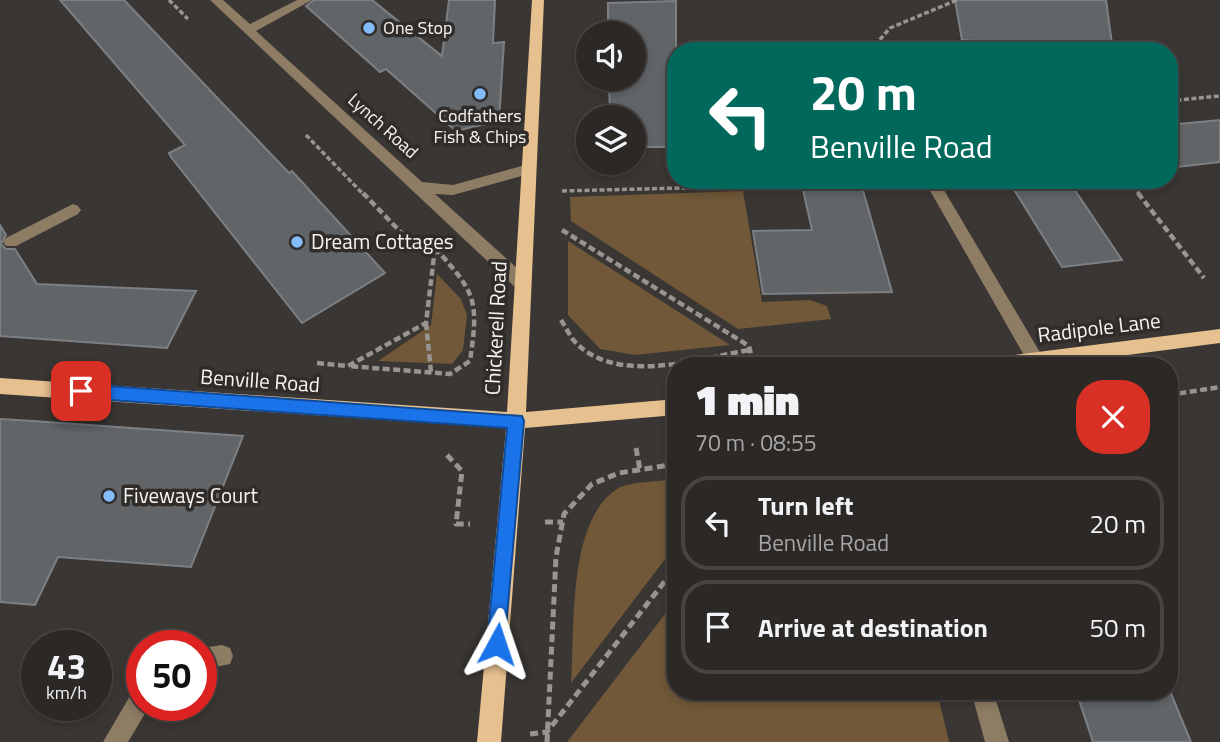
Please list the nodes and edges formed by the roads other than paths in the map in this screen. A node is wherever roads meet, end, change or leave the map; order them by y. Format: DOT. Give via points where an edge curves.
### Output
graph roads {
  1 [pos="216,0"];
  2 [pos="306,0"];
  3 [pos="538,0"];
  4 [pos="248,30"];
  5 [pos="529,169"];
  6 [pos="421,187"];
  7 [pos="936,189"];
  8 [pos="73,210"];
  9 [pos="10,242"];
  10 [pos="522,283"];
  11 [pos="1220,336"];
  12 [pos="1034,357"];
  13 [pos="1051,357"];
  14 [pos="0,386"];
  15 [pos="667,408"];
  16 [pos="516,421"];
  17 [pos="985,700"];
  18 [pos="128,721"];
  19 [pos="115,742"];
  20 [pos="489,742"];
  21 [pos="997,742"];
  1 -- 4 [label="street, Lynch Road"];
  2 -- 4 [label="street"];
  3 -- 5 [label="main road, Chickerell Road"];
  4 -- 6 [label="street, Lynch Road"];
  5 -- 6 [label="street" via="453,190"];
  5 -- 10 [label="main road, Chickerell Road"];
  6 -- 10 [label="street, Lynch Road"];
  7 -- 12 [label="street"];
  8 -- 9 [label="street"];
  10 -- 16 [label="main road, Chickerell Road"];
  11 -- 13 [label="main road, Radipole Lane"];
  14 -- 16 [label="main road, Benville Road"];
  15 -- 16 [label="main road"];
  16 -- 20 [label="main road, Chickerell Road"];
  17 -- 21 [label="street"];
  18 -- 19 [label="street"];
}
